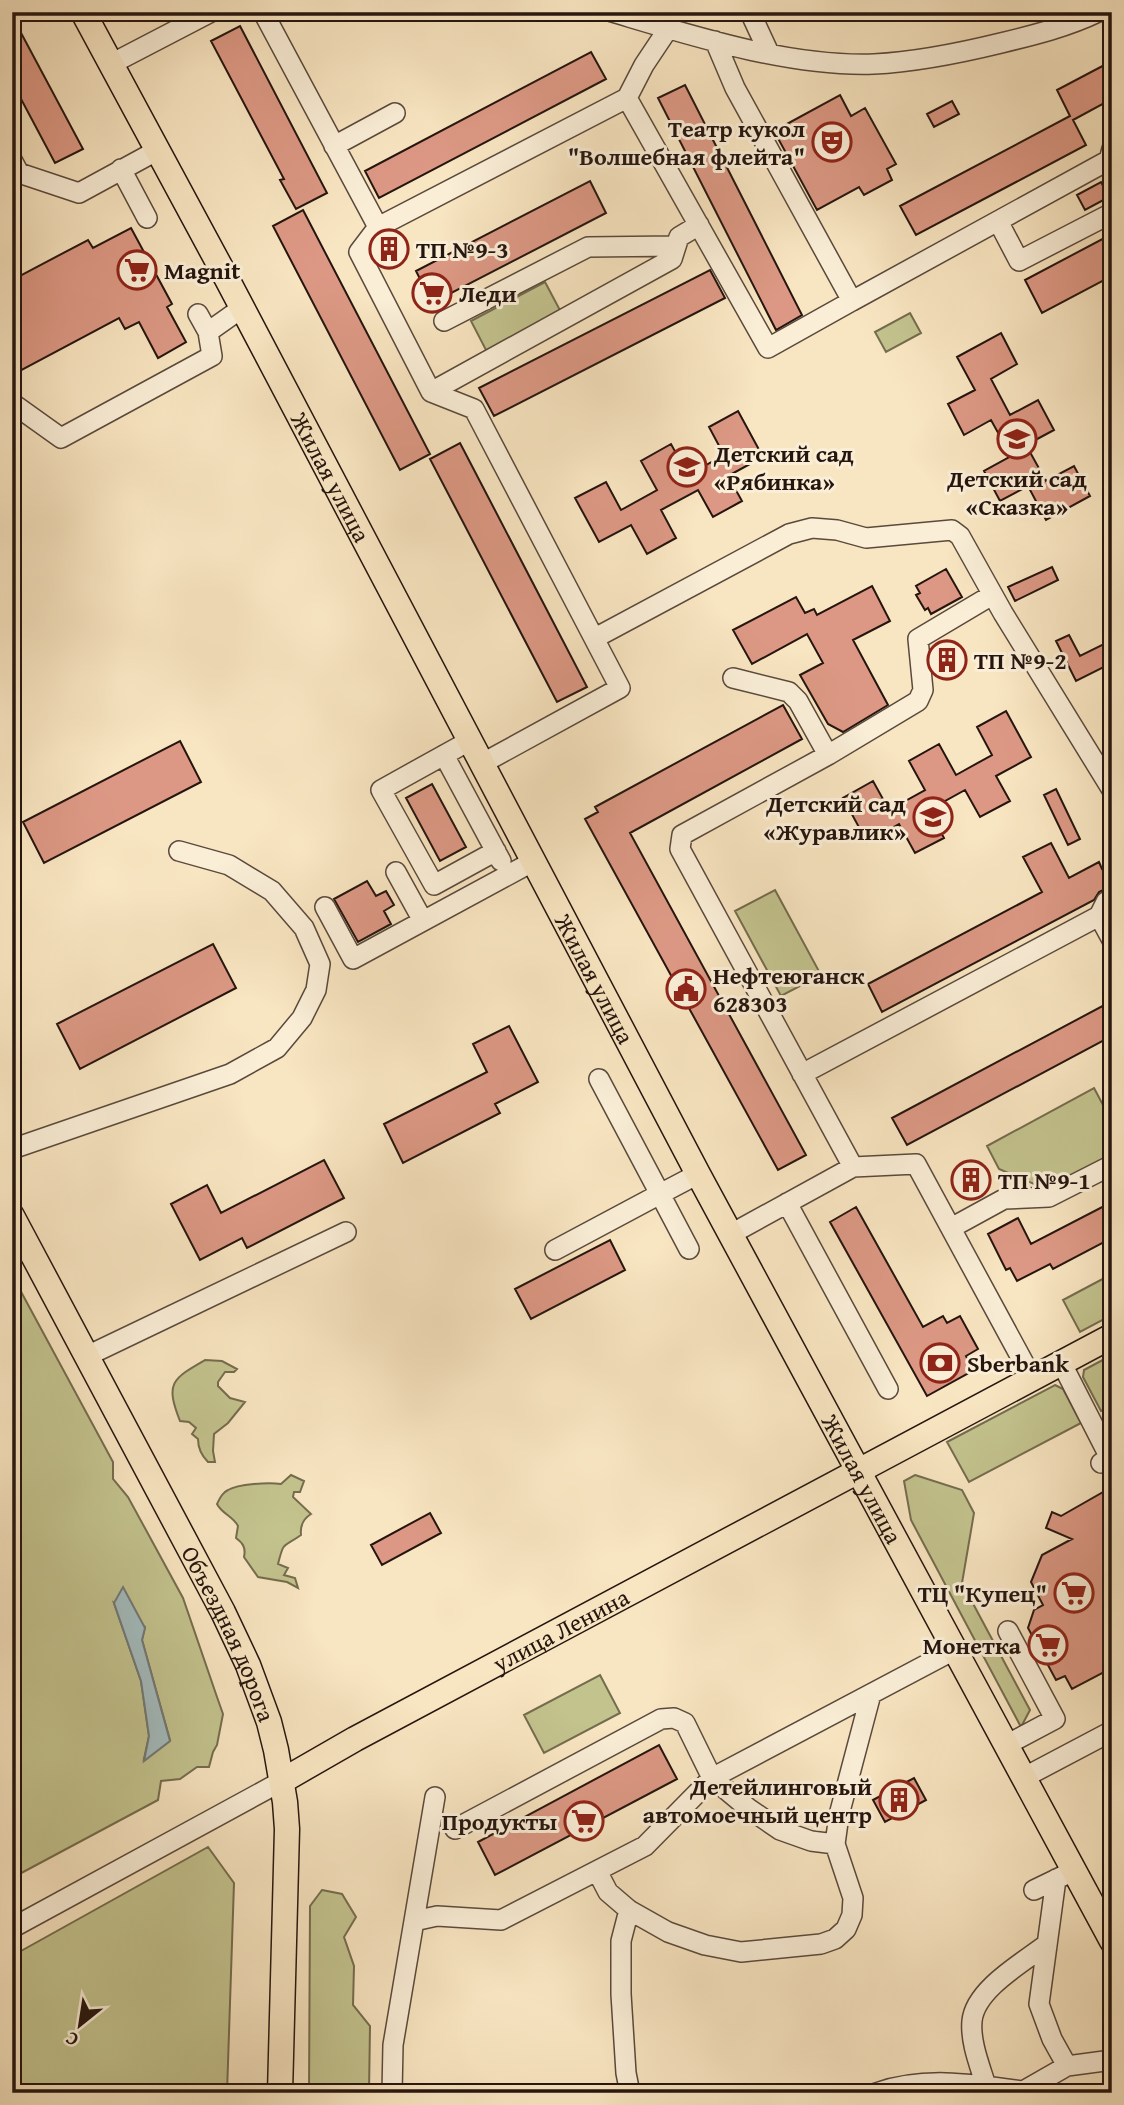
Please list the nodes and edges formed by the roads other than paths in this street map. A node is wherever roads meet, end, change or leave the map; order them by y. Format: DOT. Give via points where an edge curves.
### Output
graph roads {
  1 [pos="83,12"];
  2 [pos="211,12"];
  3 [pos="263,12"];
  4 [pos="612,12"];
  5 [pos="750,12"];
  6 [pos="1098,12"];
  7 [pos="668,29"];
  8 [pos="715,41"];
  9 [pos="768,53"];
  10 [pos="111,64"];
  11 [pos="626,98"];
  12 [pos="395,113"];
  13 [pos="334,146"];
  14 [pos="1112,149"];
  15 [pos="158,150"];
  16 [pos="12,160"];
  17 [pos="121,169"];
  18 [pos="1112,213"];
  19 [pos="147,218"];
  20 [pos="998,221"];
  21 [pos="699,226"];
  22 [pos="378,227"];
  23 [pos="676,246"];
  24 [pos="852,301"];
  25 [pos="242,308"];
  26 [pos="198,314"];
  27 [pos="444,321"];
  28 [pos="208,331"];
  29 [pos="431,392"];
  30 [pos="12,403"];
  31 [pos="992,595"];
  32 [pos="595,638"];
  33 [pos="733,678"];
  34 [pos="471,740"];
  35 [pos="444,755"];
  36 [pos="828,755"];
  37 [pos="483,763"];
  38 [pos="1112,790"];
  39 [pos="180,851"];
  40 [pos="495,851"];
  41 [pos="534,861"];
  42 [pos="396,872"];
  43 [pos="508,875"];
  44 [pos="1112,898"];
  45 [pos="326,907"];
  46 [pos="1099,916"];
  47 [pos="423,921"];
  48 [pos="1112,940"];
  49 [pos="802,1074"];
  50 [pos="599,1079"];
  51 [pos="12,1149"];
  52 [pos="1112,1165"];
  53 [pos="853,1167"];
  54 [pos="698,1174"];
  55 [pos="660,1194"];
  56 [pos="788,1203"];
  57 [pos="12,1216"];
  58 [pos="951,1227"];
  59 [pos="346,1232"];
  60 [pos="731,1234"];
  61 [pos="689,1249"];
  62 [pos="555,1250"];
  63 [pos="1112,1335"];
  64 [pos="86,1356"];
  65 [pos="1062,1362"];
  66 [pos="1032,1378"];
  67 [pos="888,1389"];
  68 [pos="1101,1462"];
  69 [pos="858,1471"];
  70 [pos="1008,1631"];
  71 [pos="954,1650"];
  72 [pos="871,1694"];
  73 [pos="1112,1731"];
  74 [pos="1006,1745"];
  75 [pos="712,1778"];
  76 [pos="1023,1778"];
  77 [pos="282,1781"];
  78 [pos="435,1797"];
  79 [pos="455,1829"];
  80 [pos="835,1844"];
  81 [pos="597,1871"];
  82 [pos="1064,1875"];
  83 [pos="1034,1890"];
  84 [pos="629,1910"];
  85 [pos="414,1921"];
  86 [pos="12,1928"];
  87 [pos="1112,1941"];
  88 [pos="1047,1944"];
  89 [pos="1112,2060"];
  90 [pos="1067,2066"];
  91 [pos="986,2086"];
  92 [pos="1021,2092"];
  93 [pos="280,2093"];
  94 [pos="392,2093"];
  95 [pos="630,2093"];
  96 [pos="876,2093"];
  1 -- 10 [label="main road, Жилая улица"];
  2 -- 10 [label="street"];
  3 -- 13 [label="street"];
  4 -- 7 [label="street"];
  5 -- 9 [label="street"];
  6 -- 9 [label="street" via="1045,32 984,47 874,64"];
  7 -- 8 [label="street"];
  7 -- 11 [label="street"];
  8 -- 9 [label="street"];
  8 -- 24 [label="street" via="735,88"];
  10 -- 15 [label="main road, Жилая улица"];
  11 -- 21 [label="street"];
  11 -- 22 [label="street"];
  12 -- 13 [label="street"];
  13 -- 22 [label="street"];
  14 -- 20 [label="street" via="1109,160"];
  15 -- 17 [label="street"];
  15 -- 25 [label="main road, Жилая улица"];
  16 -- 17 [label="street" via="19,173 79,193"];
  17 -- 19 [label="street"];
  18 -- 20 [label="street" via="1019,261"];
  20 -- 24 [label="street"];
  21 -- 23 [label="street" via="679,237"];
  21 -- 24 [label="street" via="768,348"];
  22 -- 29 [label="street" via="359,252"];
  23 -- 27 [label="street" via="588,247"];
  23 -- 29 [label="street" via="672,259"];
  25 -- 28 [label="street"];
  25 -- 34 [label="main road, Жилая улица"];
  26 -- 28 [label="street"];
  28 -- 30 [label="street" via="212,356 61,438"];
  29 -- 32 [label="street" via="474,410"];
  31 -- 32 [label="street" via="960,536 952,530 866,538 812,528 789,534"];
  31 -- 36 [label="street" via="918,639 923,690 918,701"];
  31 -- 38 [label="street"];
  32 -- 37 [label="street" via="626,687"];
  33 -- 36 [label="street" via="789,692"];
  34 -- 35 [label="street"];
  34 -- 37 [label="main road, Жилая улица"];
  35 -- 40 [label="street"];
  35 -- 40 [label="street" via="381,790 433,885"];
  36 -- 49 [label="street" via="682,835 680,849"];
  37 -- 41 [label="main road, Жилая улица"];
  39 -- 51 [label="street" via="229,865 272,891 304,928 320,964 316,990 302,1018 277,1048 230,1074"];
  40 -- 43 [label="street"];
  41 -- 43 [label="street"];
  41 -- 54 [label="main road, Жилая улица"];
  42 -- 47 [label="street"];
  43 -- 47 [label="street" via="478,898"];
  44 -- 46 [label="street"];
  45 -- 47 [label="street" via="353,959"];
  46 -- 48 [label="street"];
  46 -- 49 [label="street"];
  49 -- 53 [label="street"];
  50 -- 55 [label="street"];
  52 -- 58 [label="street" via="1049,1197 1004,1199"];
  53 -- 56 [label="street"];
  53 -- 58 [label="street" via="916,1164"];
  54 -- 55 [label="street"];
  54 -- 60 [label="main road, Жилая улица"];
  55 -- 61 [label="street"];
  55 -- 62 [label="street"];
  56 -- 60 [label="street"];
  56 -- 67 [label="street"];
  57 -- 64 [label="main road, Объездная дорога"];
  58 -- 66 [label="street"];
  59 -- 64 [label="street"];
  60 -- 69 [label="main road, Жилая улица"];
  63 -- 65 [label="main road, улица Ленина"];
  64 -- 77 [label="main road, Объездная дорога" via="248,1665 269,1722"];
  65 -- 66 [label="main road, улица Ленина"];
  65 -- 68 [label="street" via="1110,1458"];
  66 -- 69 [label="main road, улица Ленина"];
  69 -- 71 [label="main road, Жилая улица"];
  69 -- 77 [label="main road, улица Ленина"];
  70 -- 74 [label="street" via="1055,1719"];
  71 -- 72 [label="street"];
  71 -- 74 [label="main road, Жилая улица"];
  72 -- 75 [label="street"];
  72 -- 80 [label="street" via="847,1779"];
  73 -- 76 [label="street"];
  74 -- 76 [label="main road, Жилая улица"];
  75 -- 79 [label="street" via="684,1723 674,1717 661,1719"];
  75 -- 80 [label="street" via="780,1829"];
  75 -- 81 [label="street" via="645,1846"];
  76 -- 82 [label="main road, Жилая улица"];
  77 -- 86 [label="street, улица Ленина"];
  77 -- 93 [label="main road, Объездная дорога" via="287,1829"];
  78 -- 85 [label="street"];
  80 -- 84 [label="street" via="853,1898 852,1915 841,1934 821,1944 741,1952 668,1932"];
  81 -- 84 [label="street" via="608,1892"];
  81 -- 85 [label="street" via="501,1920 437,1916"];
  82 -- 83 [label="street"];
  82 -- 87 [label="main road, Жилая улица"];
  82 -- 88 [label="street"];
  84 -- 95 [label="street" via="621,1941 621,1980"];
  85 -- 94 [label="street" via="393,2045"];
  88 -- 90 [label="street" via="1039,2004"];
  88 -- 91 [label="street" via="988,1990 977,2005 972,2021 974,2041"];
  89 -- 90 [label="street"];
  90 -- 92 [label="street"];
  91 -- 92 [label="street"];
  91 -- 96 [label="street" via="932,2083"];
}
